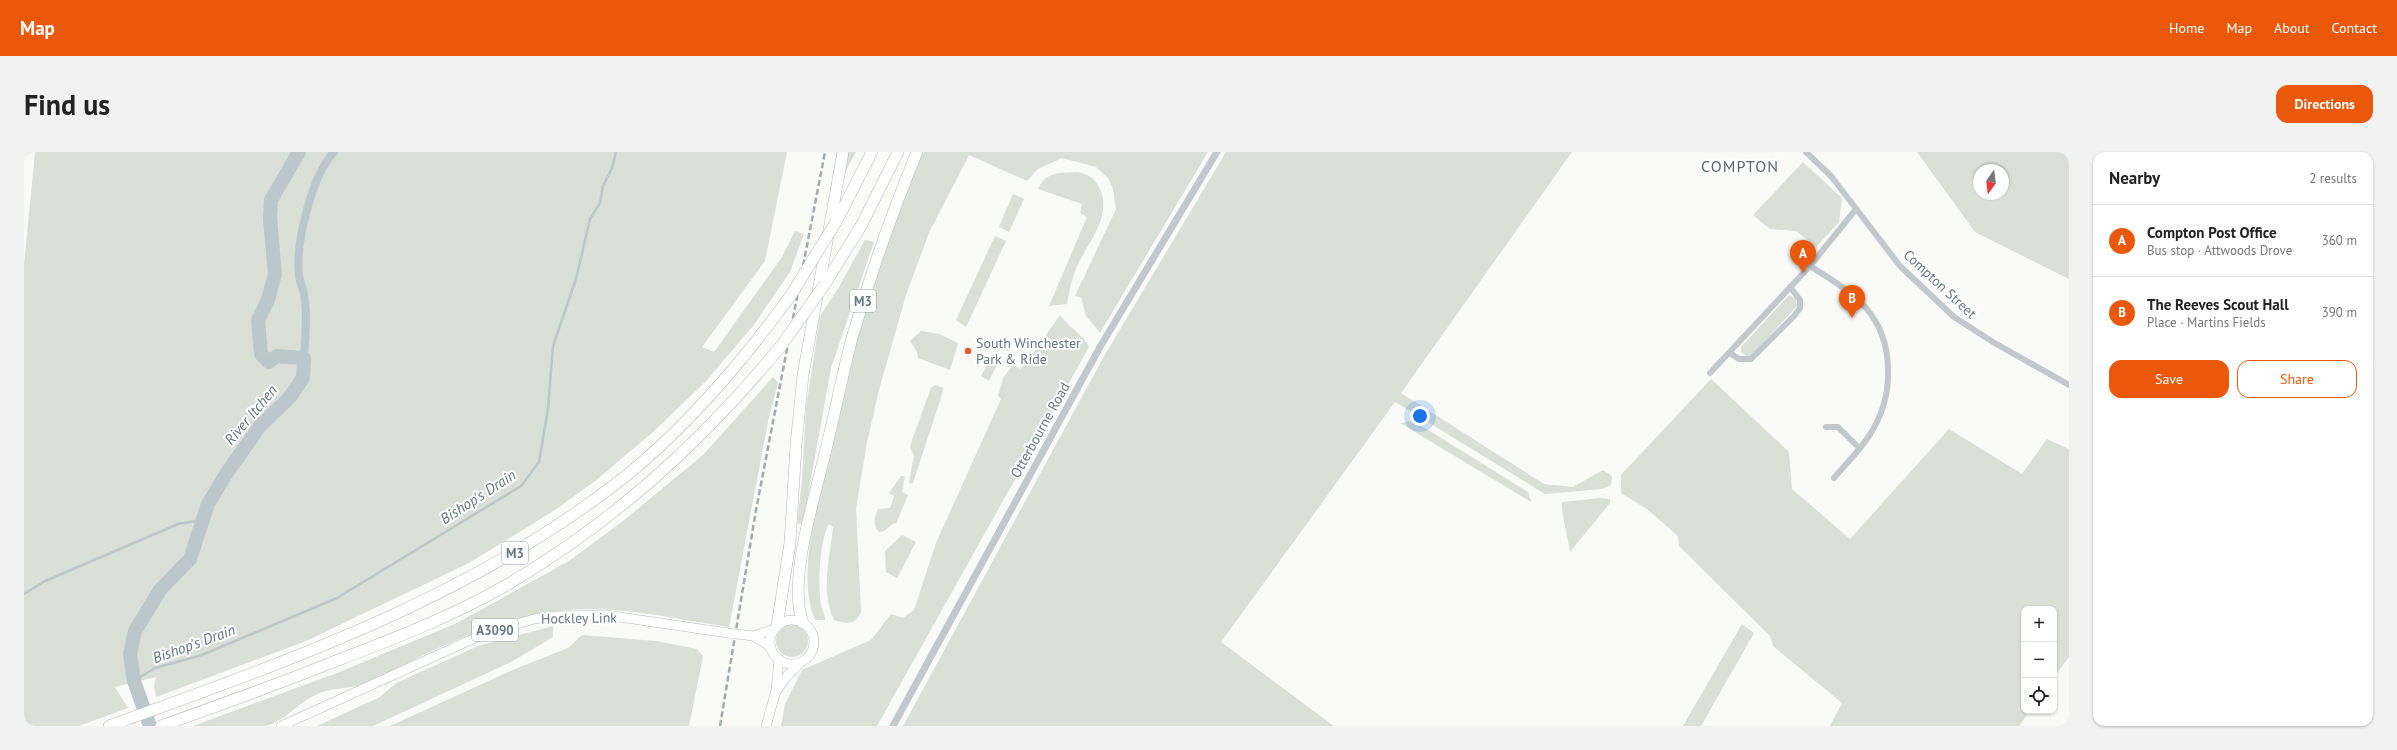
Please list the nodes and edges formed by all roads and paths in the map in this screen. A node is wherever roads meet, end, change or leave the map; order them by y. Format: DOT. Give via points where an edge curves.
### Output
graph roads {
  1 [pos="844,152"];
  2 [pos="872,152"];
  3 [pos="898,152"];
  4 [pos="917,152"];
  5 [pos="1217,152"];
  6 [pos="1806,152"];
  7 [pos="1856,209"];
  8 [pos="1810,266"];
  9 [pos="1790,287"];
  10 [pos="1730,353"];
  11 [pos="1710,373"];
  12 [pos="2069,385"];
  13 [pos="1826,426"];
  14 [pos="1859,448"];
  15 [pos="1834,478"];
  16 [pos="802,623"];
  17 [pos="776,628"];
  18 [pos="753,636"];
  19 [pos="771,647"];
  20 [pos="779,659"];
  21 [pos="802,661"];
  22 [pos="776,691"];
  23 [pos="109,726"];
  24 [pos="161,726"];
  25 [pos="281,726"];
  26 [pos="766,726"];
  27 [pos="893,726"];
  1 -- 17 [label="highway" via="803,375 790,543"];
  2 -- 23 [label="highway, M3, bridge" via="836,222 790,295 731,371 670,436 628,474 540,538 488,569 373,625 279,664"];
  3 -- 24 [label="highway, M3, bridge" via="861,226 825,284 781,346 738,398 697,440 606,518 549,558 456,612 371,648"];
  4 -- 16 [label="highway, M3" via="873,269 833,415 811,511 798,584 797,602"];
  5 -- 27 [label="street, Otterbourne Road" via="1100,347"];
  6 -- 7 [label="street, Compton Street" via="1831,176"];
  7 -- 8 [label="street"];
  7 -- 12 [label="street, Compton Street" via="1900,266 1954,317"];
  8 -- 9 [label="street"];
  8 -- 14 [label="street" via="1855,296 1870,311 1883,333 1888,352 1888,387 1882,412 1875,427"];
  9 -- 10 [label="street"];
  9 -- 10 [label="street" via="1800,300 1800,308 1794,316 1751,359 1739,359"];
  10 -- 11 [label="street"];
  13 -- 14 [label="street" via="1838,427"];
  14 -- 15 [label="street"];
  16 -- 17 [label="main road" via="792,620"];
  16 -- 21 [label="main road" via="810,630 814,640 810,654"];
  17 -- 18 [label="main road, Hockley Link / A3090"];
  17 -- 19 [label="main road" via="771,635"];
  18 -- 19 [label="main road, Hockley Link / A3090"];
  18 -- 25 [label="main road, Hockley Link / A3090, bridge" via="606,615 534,619 486,633"];
  19 -- 20 [label="main road"];
  20 -- 21 [label="main road" via="790,664"];
  20 -- 22 [label="main road"];
  21 -- 22 [label="main road"];
  22 -- 26 [label="main road"];
}
